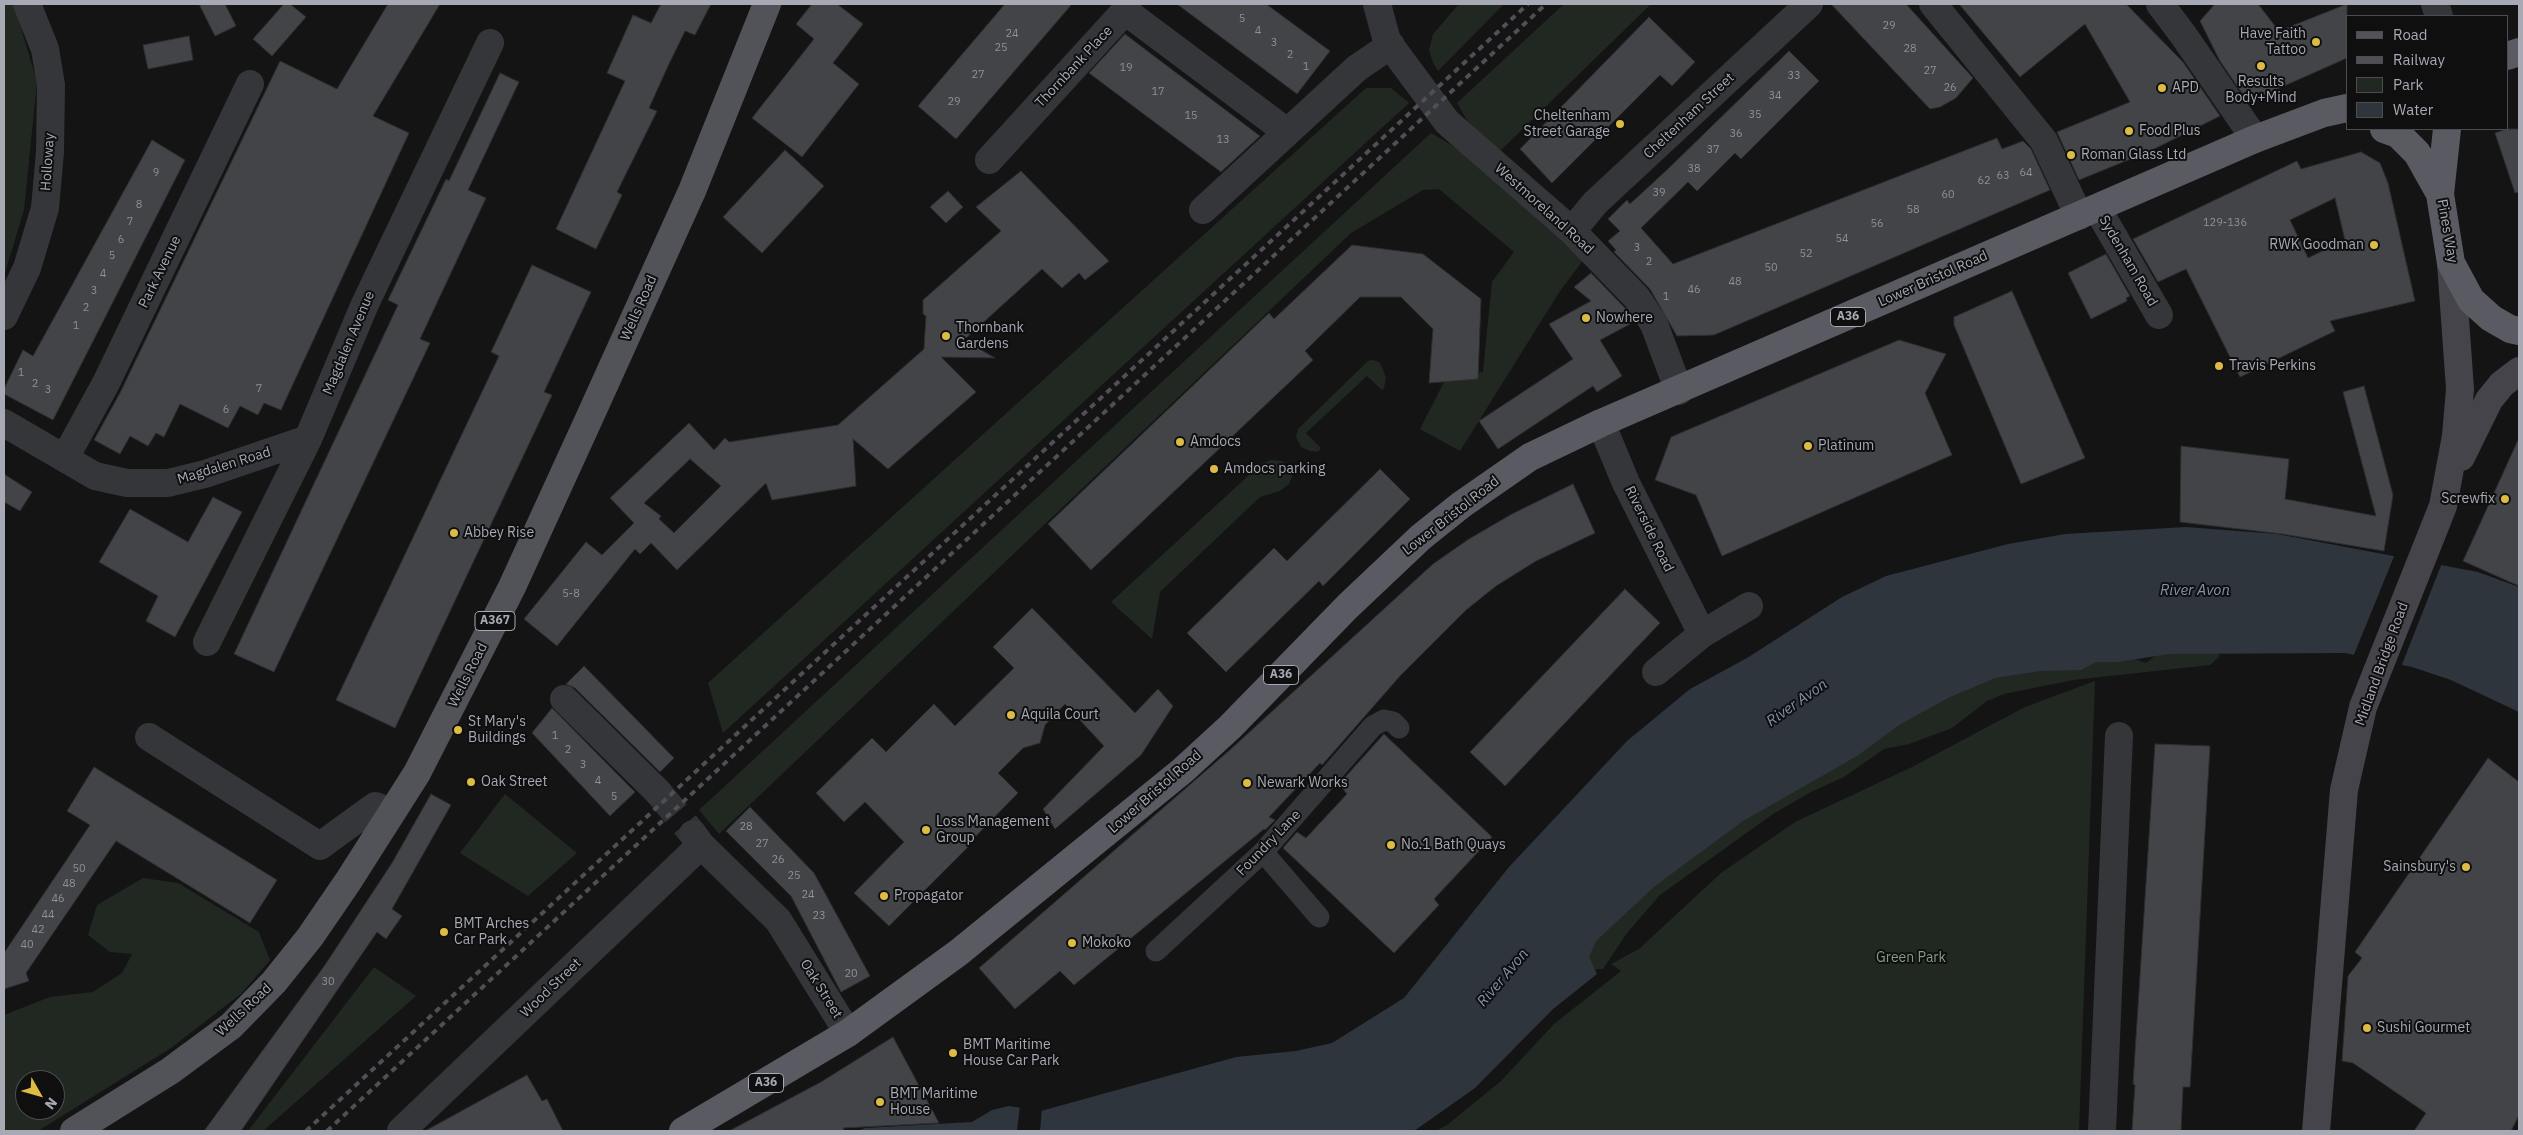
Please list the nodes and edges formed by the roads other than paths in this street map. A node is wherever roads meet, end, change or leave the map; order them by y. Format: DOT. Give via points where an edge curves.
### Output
graph roads {
  1 [pos="27,4"];
  2 [pos="767,4"];
  3 [pos="1377,4"];
  4 [pos="1809,4"];
  5 [pos="1933,4"];
  6 [pos="2160,4"];
  7 [pos="1389,43"];
  8 [pos="490,44"];
  9 [pos="250,84"];
  10 [pos="2339,113"];
  11 [pos="2387,130"];
  12 [pos="2447,130"];
  13 [pos="1286,132"];
  14 [pos="2255,139"];
  15 [pos="989,160"];
  16 [pos="2440,194"];
  17 [pos="1203,210"];
  18 [pos="2088,212"];
  19 [pos="1572,231"];
  20 [pos="2451,264"];
  21 [pos="2159,315"];
  22 [pos="4,316"];
  23 [pos="2519,331"];
  24 [pos="2519,371"];
  25 [pos="1679,391"];
  26 [pos="1601,422"];
  27 [pos="4,424"];
  28 [pos="308,440"];
  29 [pos="65,458"];
  30 [pos="2446,495"];
  31 [pos="1748,606"];
  32 [pos="1702,634"];
  33 [pos="207,642"];
  34 [pos="1656,672"];
  35 [pos="564,699"];
  36 [pos="1399,728"];
  37 [pos="2118,736"];
  38 [pos="149,737"];
  39 [pos="658,792"];
  40 [pos="392,812"];
  41 [pos="697,839"];
  42 [pos="1264,852"];
  43 [pos="1319,917"];
  44 [pos="1156,951"];
  45 [pos="848,1033"];
  46 [pos="74,1131"];
  47 [pos="401,1131"];
  48 [pos="683,1131"];
  49 [pos="2102,1131"];
  50 [pos="2316,1131"];
  1 -- 22 [label="street, Holloway" via="45,49 51,85 50,152 45,208 27,268"];
  2 -- 40 [label="main road, Wells Road / A367" via="692,191 512,587 428,753"];
  3 -- 7 [label="street"];
  4 -- 19 [label="street, Cheltenham Street" via="1595,203"];
  5 -- 18 [label="street" via="2044,141"];
  6 -- 14 [label="street"];
  7 -- 13 [label="street"];
  7 -- 19 [label="street, Westmoreland Road" via="1447,122"];
  8 -- 28 [label="street, Magdalen Avenue" via="365,304"];
  9 -- 29 [label="street, Park Avenue" via="106,383"];
  10 -- 14 [label="highway, Lower Bristol Road / A36"];
  11 -- 16 [label="highway" via="2398,134 2417,153"];
  12 -- 16 [label="highway, Pines Way"];
  13 -- 15 [label="street, Thornbank Place" via="1125,11"];
  13 -- 17 [label="street"];
  14 -- 18 [label="highway, Lower Bristol Road / A36"];
  16 -- 20 [label="highway, Pines Way"];
  18 -- 21 [label="street, Sydenham Road"];
  18 -- 25 [label="highway, Lower Bristol Road / A36"];
  19 -- 25 [label="street, Westmoreland Road" via="1637,298 1654,324"];
  20 -- 23 [label="highway, Pines Way" via="2471,300 2491,318 2510,330"];
  20 -- 30 [label="main road, Midland Bridge Road" via="2460,389"];
  24 -- 30 [label="main road" via="2489,400"];
  25 -- 26 [label="highway, Lower Bristol Road / A36"];
  26 -- 32 [label="street, Riverside Road" via="1626,484"];
  26 -- 45 [label="highway, Lower Bristol Road / A36" via="1530,457 1421,537 1182,771 958,954"];
  27 -- 29 [label="street, Magdalen Road"];
  28 -- 29 [label="street, Magdalen Road" via="168,483 127,483 95,476"];
  28 -- 33 [label="street, Magdalen Avenue"];
  30 -- 50 [label="main road, Midland Bridge Road" via="2363,707 2344,790"];
  31 -- 32 [label="street"];
  32 -- 34 [label="street"];
  35 -- 39 [label="street"];
  36 -- 42 [label="street, Foundry Lane" via="1384,720 1374,726"];
  37 -- 49 [label="street"];
  38 -- 40 [label="street" via="320,846 376,806"];
  40 -- 46 [label="main road, Wells Road / A367" via="310,937 274,982 237,1020 170,1071"];
  41 -- 45 [label="street, Oak Street" via="778,920"];
  41 -- 47 [label="street, Wood Street"];
  42 -- 43 [label="street"];
  42 -- 44 [label="street, Foundry Lane"];
  45 -- 48 [label="highway, Lower Bristol Road / A36"];
}
